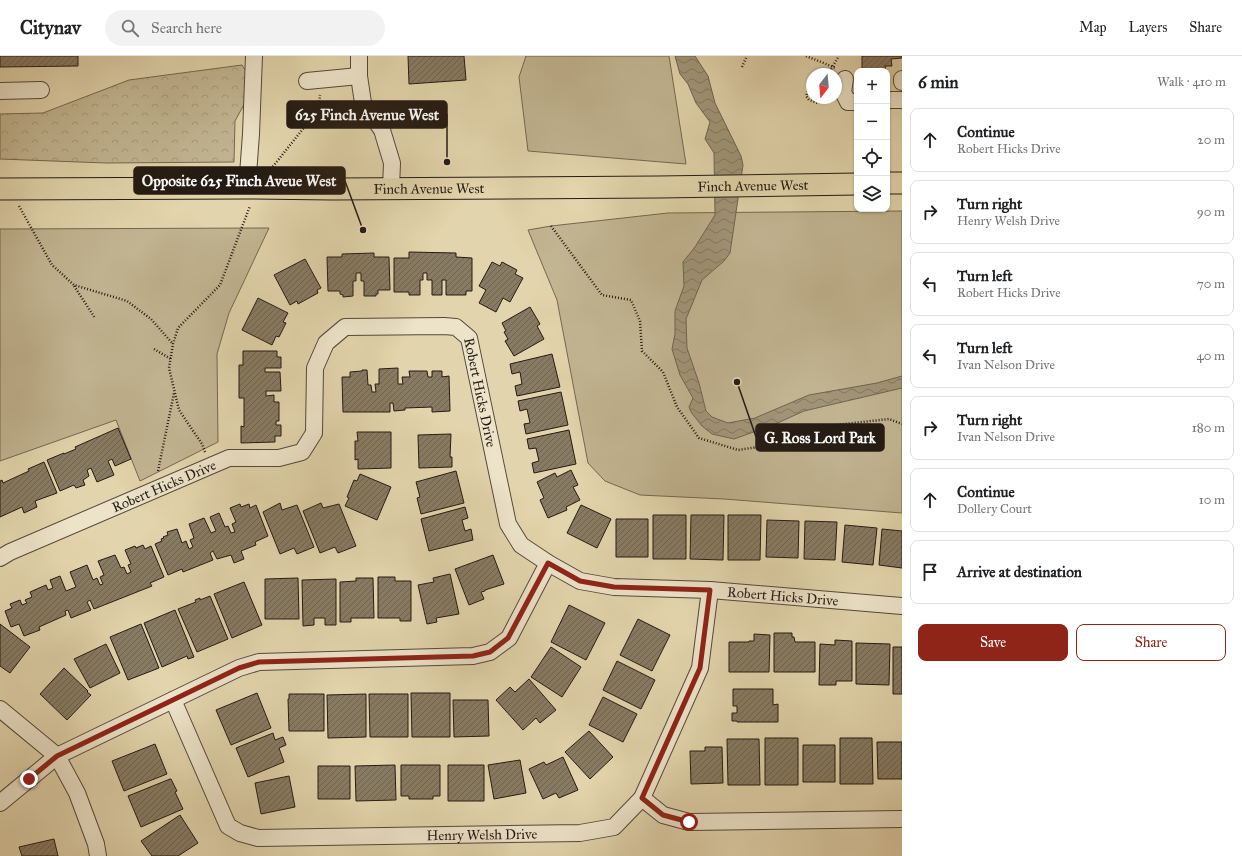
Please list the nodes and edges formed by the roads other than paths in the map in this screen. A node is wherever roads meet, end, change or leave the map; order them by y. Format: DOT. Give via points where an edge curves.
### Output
graph roads {
  1 [pos="254,56"];
  2 [pos="359,56"];
  3 [pos="359,76"];
  4 [pos="845,79"];
  5 [pos="902,79"];
  6 [pos="314,80"];
  7 [pos="902,82"];
  8 [pos="41,90"];
  9 [pos="0,91"];
  10 [pos="890,100"];
  11 [pos="902,100"];
  12 [pos="854,102"];
  13 [pos="890,183"];
  14 [pos="902,183"];
  15 [pos="854,184"];
  16 [pos="252,188"];
  17 [pos="391,188"];
  18 [pos="4,189"];
  19 [pos="0,558"];
  20 [pos="548,563"];
  21 [pos="710,590"];
  22 [pos="902,606"];
  23 [pos="173,700"];
  24 [pos="0,709"];
  25 [pos="57,756"];
  26 [pos="642,798"];
  27 [pos="0,803"];
  28 [pos="902,819"];
  29 [pos="98,856"];
  1 -- 16 [label="street"];
  2 -- 3 [label="street"];
  3 -- 6 [label="street"];
  3 -- 17 [label="street" via="364,103 382,130 392,163"];
  4 -- 12 [label="street" via="843,92 848,102"];
  5 -- 7 [label="street"];
  8 -- 9 [label="street"];
  10 -- 11 [label="street"];
  13 -- 14 [label="main road"];
  15 -- 17 [label="main road, Finch Avenue West"];
  16 -- 17 [label="main road, Finch Avenue West"];
  16 -- 18 [label="main road, Finch Avenue West"];
  19 -- 20 [label="street, Robert Hicks Drive" via="230,458 279,458 302,452 314,433 315,368 326,343 345,327 444,326 456,327 469,338 508,524 521,545"];
  20 -- 21 [label="street, Robert Hicks Drive" via="580,581 614,587"];
  20 -- 23 [label="street" via="508,638 490,652 473,656 259,662 239,668"];
  21 -- 22 [label="street, Robert Hicks Drive"];
  21 -- 26 [label="street, Henry Welsh Drive" via="700,668"];
  23 -- 25 [label="street"];
  23 -- 26 [label="street, Henry Welsh Drive" via="228,826 240,833 258,838 580,834 614,827"];
  24 -- 25 [label="street"];
  25 -- 27 [label="street"];
  25 -- 29 [label="street" via="77,793"];
  26 -- 28 [label="street" via="663,815 689,822"];
}
